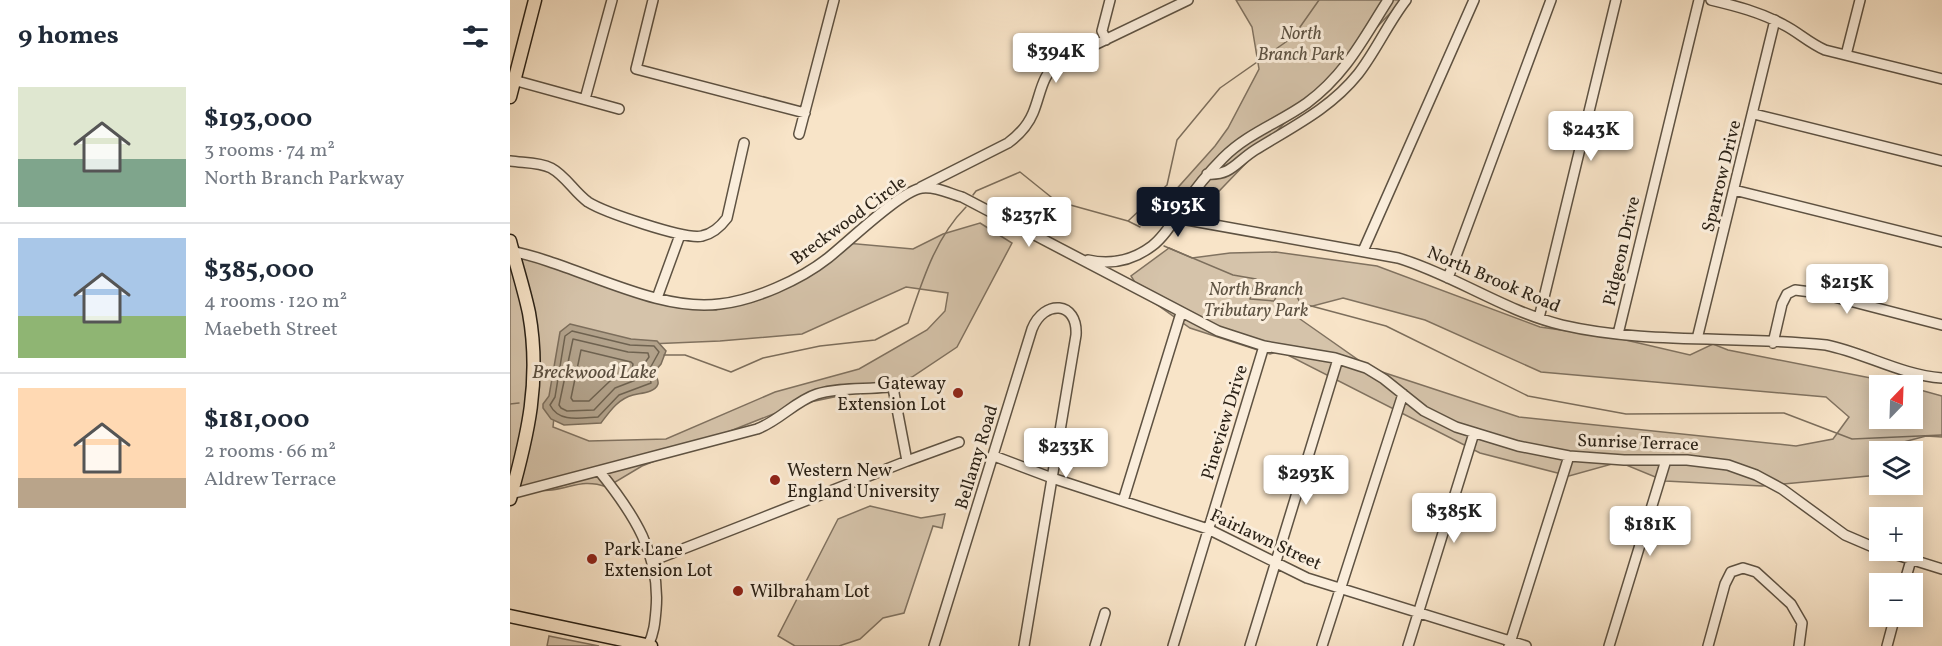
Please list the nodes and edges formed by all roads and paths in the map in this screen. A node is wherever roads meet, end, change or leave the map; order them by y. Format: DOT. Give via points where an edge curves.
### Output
graph roads {
  1 [pos="534,0"];
  2 [pos="612,0"];
  3 [pos="653,0"];
  4 [pos="834,0"];
  5 [pos="1110,0"];
  6 [pos="1188,0"];
  7 [pos="1388,0"];
  8 [pos="1406,0"];
  9 [pos="1474,0"];
  10 [pos="1551,0"];
  11 [pos="1616,0"];
  12 [pos="1699,0"];
  13 [pos="1711,0"];
  14 [pos="1860,0"];
  15 [pos="1775,20"];
  16 [pos="1106,40"];
  17 [pos="1846,55"];
  18 [pos="1942,79"];
  19 [pos="512,80"];
  20 [pos="510,97"];
  21 [pos="585,99"];
  22 [pos="619,109"];
  23 [pos="805,113"];
  24 [pos="1754,114"];
  25 [pos="799,134"];
  26 [pos="744,143"];
  27 [pos="1942,160"];
  28 [pos="510,161"];
  29 [pos="1207,174"];
  30 [pos="942,176"];
  31 [pos="914,190"];
  32 [pos="1734,190"];
  33 [pos="962,197"];
  34 [pos="994,214"];
  35 [pos="1176,218"];
  36 [pos="680,235"];
  37 [pos="1942,242"];
  38 [pos="511,248"];
  39 [pos="1363,251"];
  40 [pos="1076,257"];
  41 [pos="1120,261"];
  42 [pos="1448,278"];
  43 [pos="1119,280"];
  44 [pos="657,298"];
  45 [pos="1181,313"];
  46 [pos="1539,318"];
  47 [pos="1942,325"];
  48 [pos="1618,334"];
  49 [pos="1697,339"];
  50 [pos="1773,343"];
  51 [pos="1264,346"];
  52 [pos="1338,359"];
  53 [pos="1942,378"];
  54 [pos="909,383"];
  55 [pos="893,388"];
  56 [pos="1402,394"];
  57 [pos="1474,434"];
  58 [pos="959,442"];
  59 [pos="994,456"];
  60 [pos="1569,456"];
  61 [pos="1666,460"];
  62 [pos="907,461"];
  63 [pos="600,472"];
  64 [pos="1052,478"];
  65 [pos="511,497"];
  66 [pos="1123,501"];
  67 [pos="1208,529"];
  68 [pos="1869,545"];
  69 [pos="651,561"];
  70 [pos="1914,561"];
  71 [pos="1274,563"];
  72 [pos="1942,569"];
  73 [pos="1340,588"];
  74 [pos="1105,613"];
  75 [pos="1418,613"];
  76 [pos="510,616"];
  77 [pos="1892,627"];
  78 [pos="1510,644"];
  79 [pos="650,646"];
  80 [pos="934,646"];
  81 [pos="1024,646"];
  82 [pos="1095,646"];
  83 [pos="1173,646"];
  84 [pos="1250,646"];
  85 [pos="1322,646"];
  86 [pos="1408,646"];
  87 [pos="1526,646"];
  88 [pos="1609,646"];
  89 [pos="1708,646"];
  90 [pos="1799,646"];
  91 [pos="1887,646"];
  1 -- 19 [label="main road"];
  2 -- 21 [label="street"];
  3 -- 23 [label="street" via="636,69"];
  4 -- 23 [label="street"];
  5 -- 16 [label="street" via="1102,31"];
  6 -- 16 [label="street"];
  7 -- 29 [label="street" via="1355,55 1330,83 1307,102 1237,145"];
  8 -- 29 [label="street" via="1358,74 1320,111 1229,171"];
  9 -- 39 [label="street"];
  10 -- 42 [label="street"];
  11 -- 46 [label="street"];
  12 -- 48 [label="street, Pidgeon Drive"];
  13 -- 15 [label="street"];
  14 -- 17 [label="street"];
  15 -- 17 [label="street" via="1824,50"];
  15 -- 24 [label="street, Sparrow Drive"];
  16 -- 30 [label="street" via="1049,70 1030,120 1008,143"];
  17 -- 18 [label="street"];
  19 -- 20 [label="main road"];
  19 -- 21 [label="street"];
  21 -- 22 [label="street"];
  23 -- 25 [label="street"];
  24 -- 27 [label="street"];
  24 -- 32 [label="street, Sparrow Drive"];
  26 -- 36 [label="street" via="727,218 702,237"];
  28 -- 36 [label="street" via="550,168 586,201"];
  29 -- 35 [label="street"];
  30 -- 31 [label="street"];
  30 -- 33 [label="street" via="949,190"];
  31 -- 33 [label="street, Breckwood Circle" via="932,188"];
  31 -- 44 [label="street, Breckwood Circle" via="826,260 783,284 720,304 689,305"];
  32 -- 37 [label="street"];
  32 -- 49 [label="street, Sparrow Drive"];
  33 -- 34 [label="street, Breckwood Circle"];
  34 -- 40 [label="street, Sunrise Terrace"];
  35 -- 39 [label="street, North Brook Road"];
  35 -- 41 [label="street" via="1152,246"];
  36 -- 44 [label="street"];
  38 -- 44 [label="street, Breckwood Circle"];
  38 -- 65 [label="main road" via="530,321 534,375 530,424"];
  39 -- 42 [label="street, North Brook Road" via="1403,260"];
  40 -- 41 [label="street"];
  40 -- 43 [label="street, Sunrise Terrace"];
  41 -- 43 [label="street"];
  42 -- 46 [label="street, North Brook Road"];
  43 -- 45 [label="street, Sunrise Terrace"];
  45 -- 51 [label="street, Sunrise Terrace" via="1218,331"];
  45 -- 66 [label="street"];
  46 -- 48 [label="street, North Brook Road"];
  47 -- 50 [label="street" via="1795,290 1787,294 1782,304"];
  48 -- 49 [label="street, North Brook Road"];
  49 -- 50 [label="street, North Brook Road"];
  50 -- 53 [label="street, North Brook Road" via="1837,347 1912,373"];
  51 -- 52 [label="street, Sunrise Terrace"];
  51 -- 67 [label="street, Pineview Drive"];
  52 -- 56 [label="street, Sunrise Terrace" via="1366,368"];
  52 -- 71 [label="street"];
  54 -- 55 [label="street"];
  55 -- 62 [label="street"];
  55 -- 63 [label="street" via="818,394 761,428"];
  56 -- 57 [label="street, Sunrise Terrace" via="1432,416"];
  56 -- 73 [label="street"];
  57 -- 60 [label="street, Sunrise Terrace"];
  57 -- 75 [label="street"];
  58 -- 62 [label="street"];
  59 -- 64 [label="street, Fairlawn Street"];
  59 -- 64 [label="street, Bellamy Road" via="1035,321 1044,311 1066,311 1076,322 1076,334"];
  59 -- 80 [label="street, Bellamy Road"];
  60 -- 61 [label="street, Sunrise Terrace"];
  60 -- 78 [label="street"];
  61 -- 68 [label="street, Sunrise Terrace" via="1728,465 1756,475 1792,495 1845,535"];
  61 -- 88 [label="street"];
  62 -- 69 [label="street"];
  63 -- 65 [label="street"];
  63 -- 69 [label="street" via="635,518"];
  64 -- 66 [label="street, Fairlawn Street"];
  64 -- 81 [label="street"];
  66 -- 67 [label="street, Fairlawn Street"];
  67 -- 71 [label="street, Fairlawn Street"];
  67 -- 83 [label="street, Pineview Drive"];
  69 -- 79 [label="street" via="656,607"];
  70 -- 72 [label="street, Sunrise Terrace"];
  71 -- 73 [label="street, Fairlawn Street"];
  71 -- 84 [label="street"];
  73 -- 75 [label="street, Fairlawn Street"];
  73 -- 85 [label="street"];
  74 -- 82 [label="street"];
  75 -- 78 [label="street, Fairlawn Street"];
  75 -- 86 [label="street"];
  76 -- 79 [label="main road"];
  77 -- 91 [label="street"];
  78 -- 87 [label="street, Fairlawn Street"];
  89 -- 90 [label="street" via="1729,575 1740,568 1753,571 1791,604 1802,626"];
}
